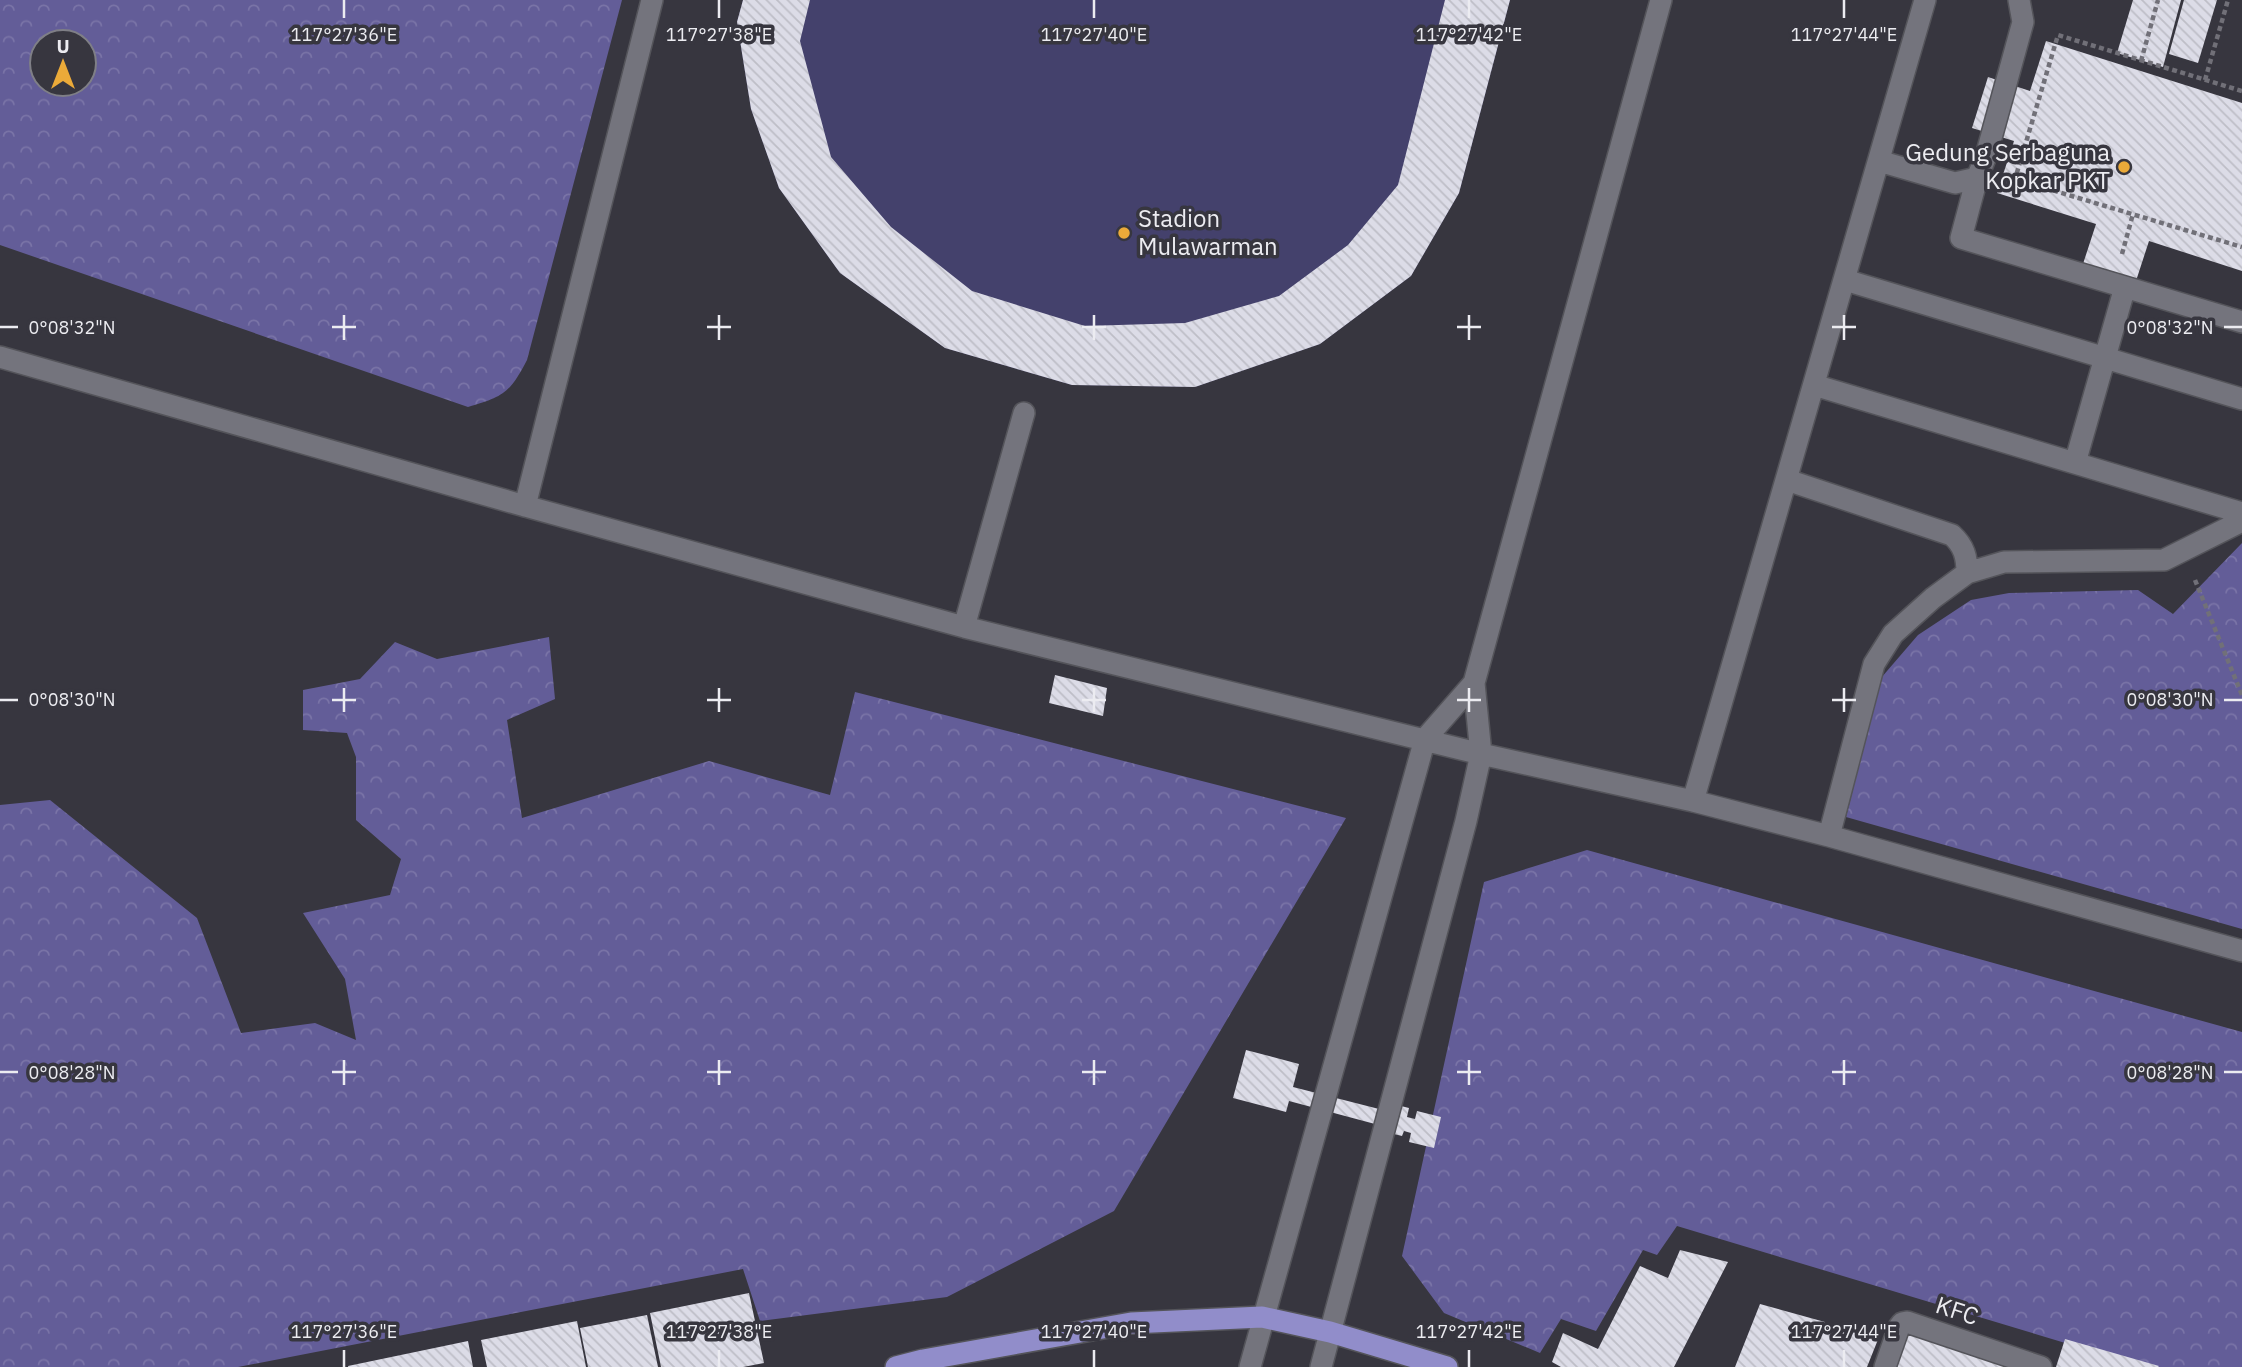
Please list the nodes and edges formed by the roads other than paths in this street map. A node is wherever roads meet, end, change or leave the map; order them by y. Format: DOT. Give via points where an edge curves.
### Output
graph roads {
  1 [pos="652,0"];
  2 [pos="1661,0"];
  3 [pos="1925,0"];
  4 [pos="2019,0"];
  5 [pos="1879,161"];
  6 [pos="1977,178"];
  7 [pos="1845,280"];
  8 [pos="2120,286"];
  9 [pos="2242,322"];
  10 [pos="0,357"];
  11 [pos="2105,358"];
  12 [pos="1814,385"];
  13 [pos="2242,399"];
  14 [pos="1024,413"];
  15 [pos="2076,463"];
  16 [pos="1787,480"];
  17 [pos="525,506"];
  18 [pos="2242,513"];
  19 [pos="2242,521"];
  20 [pos="1968,573"];
  21 [pos="964,627"];
  22 [pos="1474,683"];
  23 [pos="1425,739"];
  24 [pos="1481,754"];
  25 [pos="1693,801"];
  26 [pos="1829,836"];
  27 [pos="2242,951"];
  28 [pos="1262,1317"];
  29 [pos="1329,1332"];
  30 [pos="896,1367"];
  31 [pos="1250,1367"];
  32 [pos="1321,1367"];
  33 [pos="1447,1367"];
  34 [pos="1885,1367"];
  35 [pos="2041,1367"];
  1 -- 17 [label="street"];
  2 -- 22 [label="street"];
  3 -- 5 [label="street"];
  4 -- 6 [label="street" via="2024,22"];
  5 -- 6 [label="street" via="1955,183"];
  5 -- 7 [label="street"];
  6 -- 8 [label="street" via="1961,238"];
  7 -- 11 [label="street"];
  7 -- 12 [label="street"];
  8 -- 9 [label="street"];
  8 -- 11 [label="street"];
  10 -- 17 [label="street"];
  11 -- 13 [label="street"];
  11 -- 15 [label="street"];
  12 -- 15 [label="street"];
  12 -- 16 [label="street"];
  14 -- 21 [label="street"];
  15 -- 18 [label="street"];
  16 -- 20 [label="street" via="1952,535 1965,550"];
  16 -- 25 [label="street"];
  17 -- 21 [label="street"];
  19 -- 20 [label="street" via="2164,559 2004,562"];
  20 -- 26 [label="street" via="1892,634 1874,664"];
  21 -- 23 [label="street"];
  22 -- 23 [label="street"];
  22 -- 24 [label="street"];
  23 -- 24 [label="street"];
  23 -- 28 [label="street"];
  24 -- 25 [label="street"];
  24 -- 29 [label="street"];
  25 -- 26 [label="street"];
  26 -- 27 [label="street"];
  28 -- 29 [label="main road"];
  28 -- 30 [label="main road" via="1131,1323"];
  28 -- 31 [label="street"];
  29 -- 32 [label="street"];
  29 -- 33 [label="main road"];
  34 -- 35 [label="street, KFC" via="1899,1327 1907,1322"];
}
